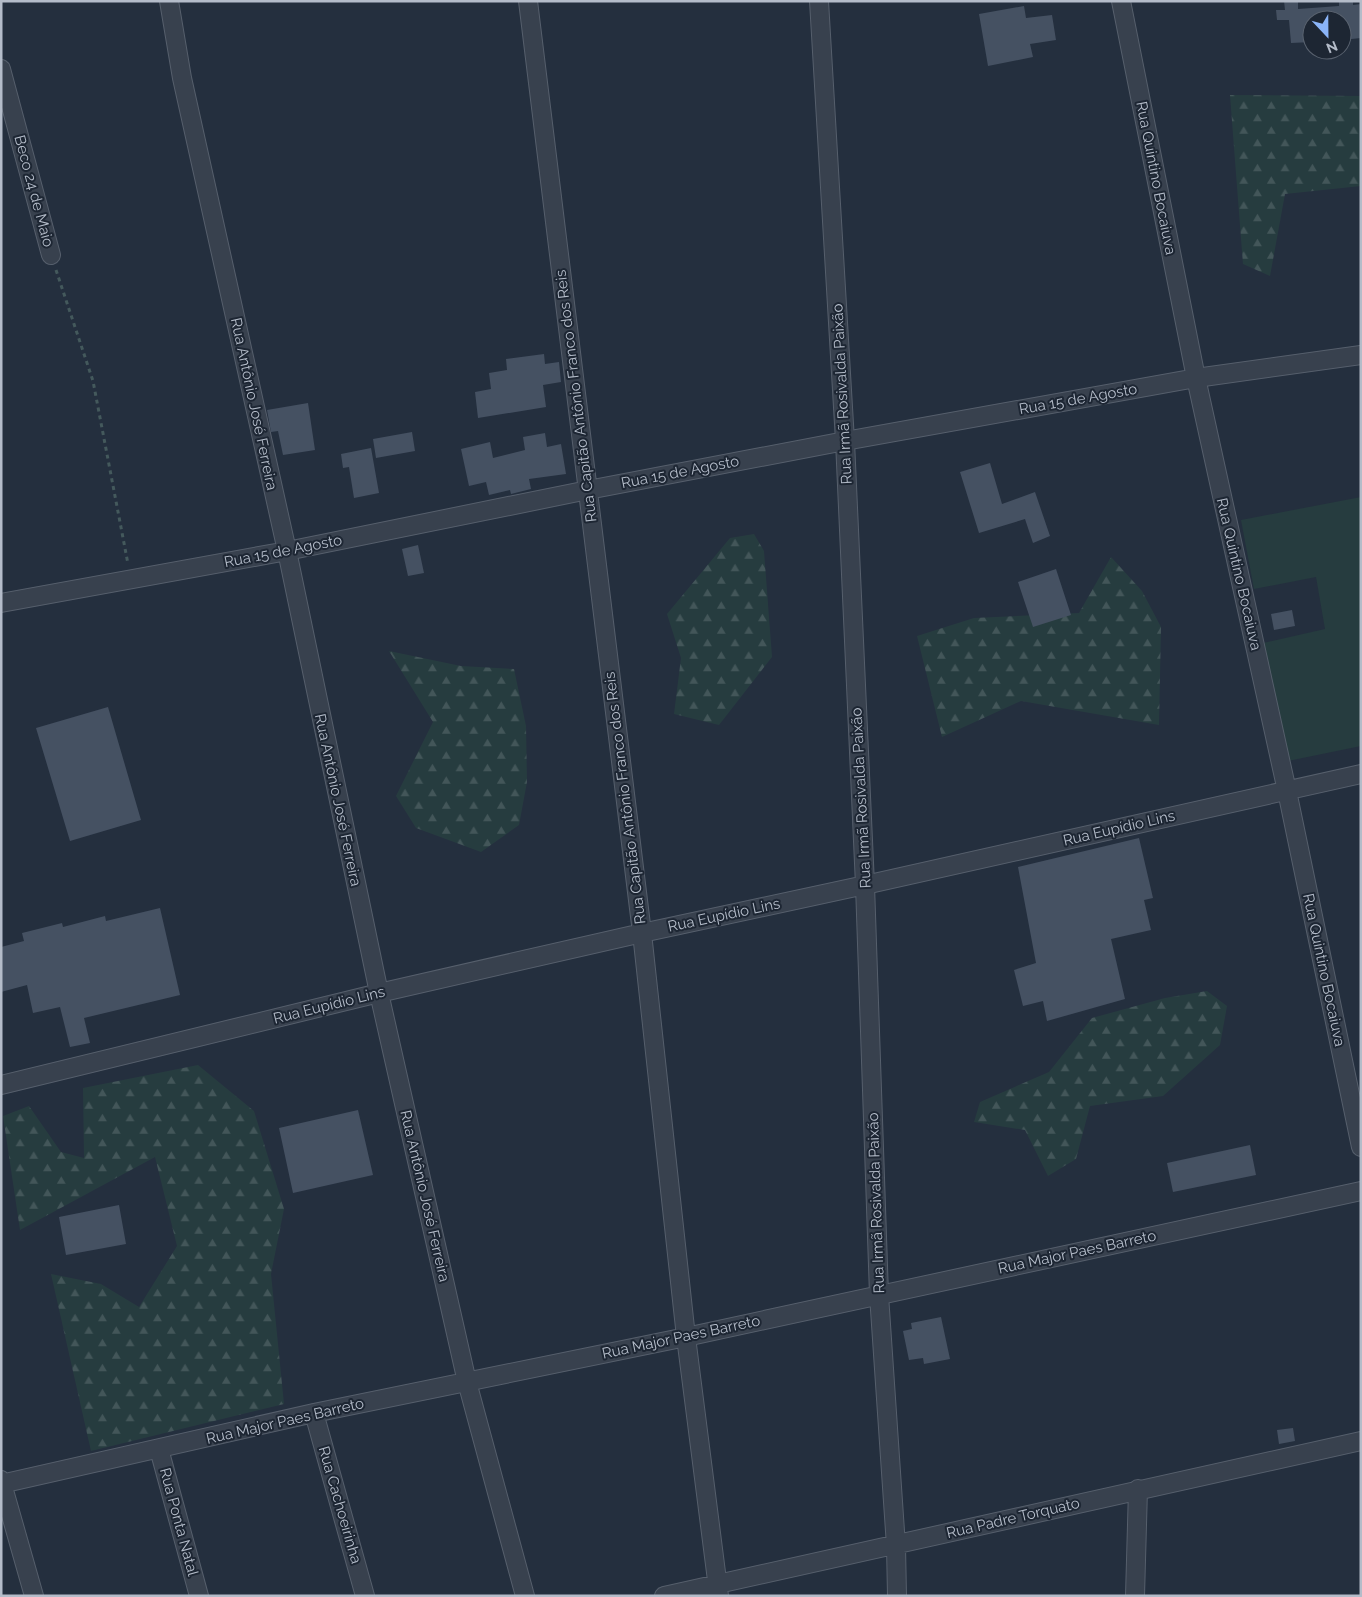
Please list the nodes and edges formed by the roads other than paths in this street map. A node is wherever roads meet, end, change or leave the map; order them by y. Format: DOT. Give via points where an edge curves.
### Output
graph roads {
  1 [pos="169,1"];
  2 [pos="528,1"];
  3 [pos="819,1"];
  4 [pos="1121,1"];
  5 [pos="1,69"];
  6 [pos="51,255"];
  7 [pos="1361,356"];
  8 [pos="1196,378"];
  9 [pos="845,441"];
  10 [pos="588,490"];
  11 [pos="286,551"];
  12 [pos="1,603"];
  13 [pos="1361,774"];
  14 [pos="1287,791"];
  15 [pos="864,885"];
  16 [pos="642,932"];
  17 [pos="378,993"];
  18 [pos="1,1085"];
  19 [pos="1361,1147"];
  20 [pos="1361,1191"];
  21 [pos="879,1295"];
  22 [pos="686,1337"];
  23 [pos="467,1382"];
  24 [pos="314,1413"];
  25 [pos="1361,1441"];
  26 [pos="159,1449"];
  27 [pos="2,1482"];
  28 [pos="1138,1489"];
  29 [pos="896,1546"];
  30 [pos="719,1590"];
  31 [pos="34,1596"];
  32 [pos="200,1596"];
  33 [pos="365,1596"];
  34 [pos="525,1596"];
  35 [pos="664,1596"];
  36 [pos="897,1596"];
  37 [pos="1135,1596"];
  1 -- 11 [label="street, Rua Antônio José Ferreira" via="182,78"];
  2 -- 10 [label="street, Rua Capitão Antônio Franco dos Reis"];
  3 -- 9 [label="street, Rua Irmã Rosivalda Paixão"];
  4 -- 8 [label="street, Rua Quintino Bocaiuva"];
  5 -- 6 [label="street, Beco 24 de Maio"];
  7 -- 8 [label="street, Rua 15 de Agosto"];
  8 -- 9 [label="street, Rua 15 de Agosto"];
  8 -- 14 [label="street, Rua Quintino Bocaiuva"];
  9 -- 10 [label="street, Rua 15 de Agosto"];
  9 -- 15 [label="street, Rua Irmã Rosivalda Paixão"];
  10 -- 11 [label="street, Rua 15 de Agosto"];
  10 -- 16 [label="street, Rua Capitão Antônio Franco dos Reis"];
  11 -- 12 [label="street, Rua 15 de Agosto"];
  11 -- 17 [label="street, Rua Antônio José Ferreira"];
  13 -- 14 [label="street, Rua Eupídio Lins"];
  14 -- 15 [label="street, Rua Eupídio Lins"];
  14 -- 19 [label="street, Rua Quintino Bocaiuva"];
  15 -- 16 [label="street, Rua Eupídio Lins"];
  15 -- 21 [label="street, Rua Irmã Rosivalda Paixão"];
  16 -- 17 [label="street, Rua Eupídio Lins"];
  16 -- 22 [label="street, Rua Capitão Antônio Franco dos Reis"];
  17 -- 18 [label="street, Rua Eupídio Lins"];
  17 -- 23 [label="street, Rua Antônio José Ferreira"];
  20 -- 21 [label="street, Rua Major Paes Barreto"];
  21 -- 22 [label="street, Rua Major Paes Barreto"];
  21 -- 29 [label="street, Rua Irmã Rosivalda Paixão"];
  22 -- 23 [label="street, Rua Major Paes Barreto"];
  22 -- 30 [label="street, Rua Capitão Antônio Franco dos Reis"];
  23 -- 24 [label="street, Rua Major Paes Barreto"];
  23 -- 34 [label="street, Rua Antônio José Ferreira"];
  24 -- 26 [label="street, Rua Major Paes Barreto"];
  24 -- 33 [label="street, Rua Cachoeirinha"];
  25 -- 28 [label="street, Rua Padre Torquato"];
  26 -- 27 [label="street, Rua Major Paes Barreto"];
  26 -- 32 [label="street, Rua Ponta Natal"];
  27 -- 31 [label="street"];
  28 -- 29 [label="street, Rua Padre Torquato"];
  28 -- 37 [label="street"];
  29 -- 30 [label="street, Rua Padre Torquato"];
  29 -- 36 [label="street, Rua Irmã Rosivalda Paixão"];
  30 -- 35 [label="street, Rua Padre Torquato"];
}
